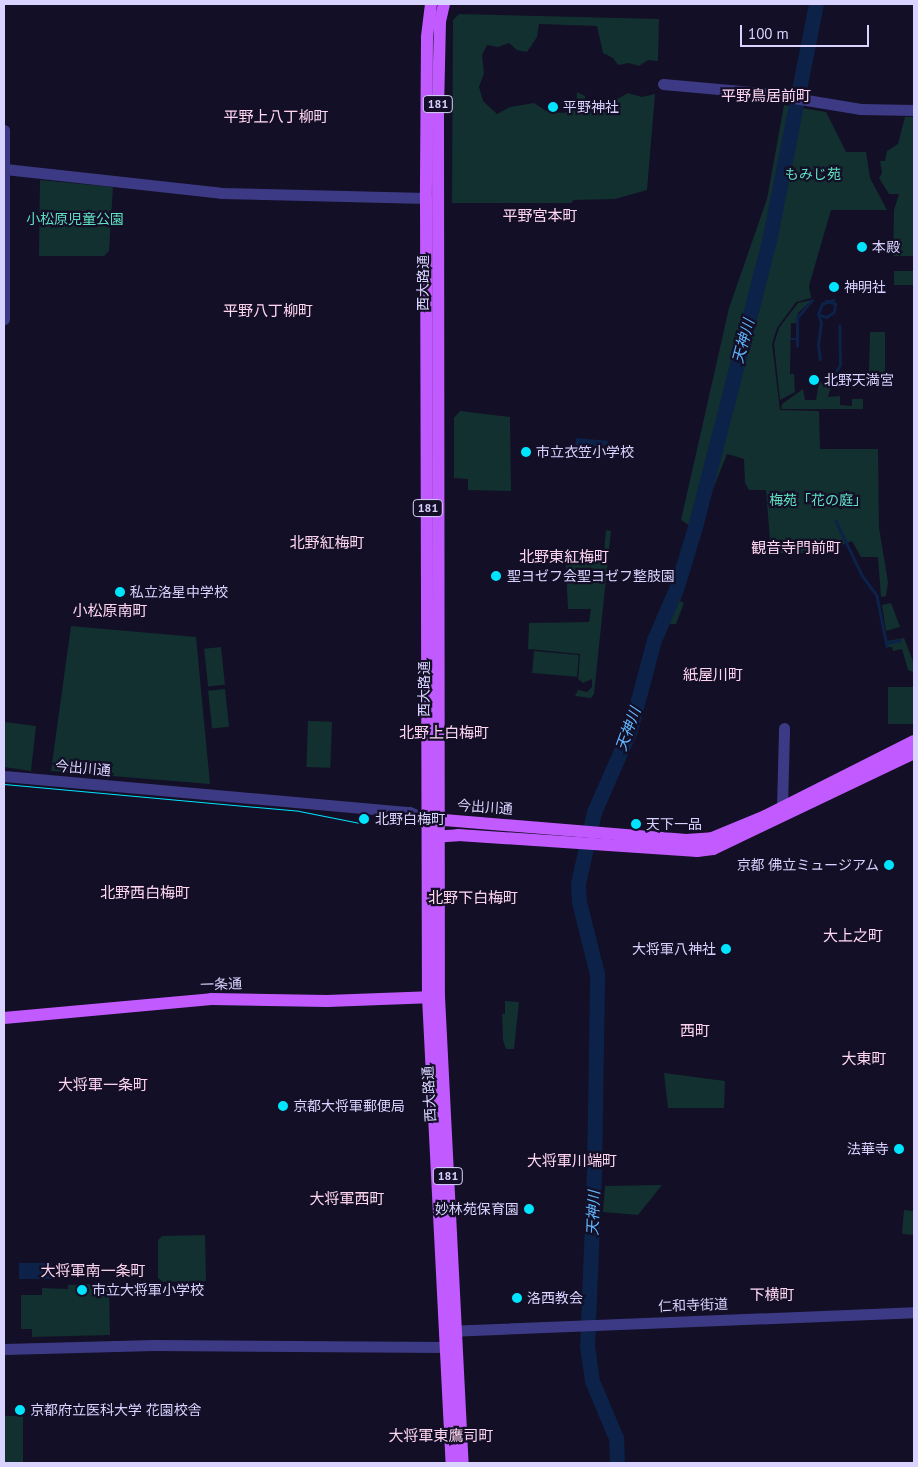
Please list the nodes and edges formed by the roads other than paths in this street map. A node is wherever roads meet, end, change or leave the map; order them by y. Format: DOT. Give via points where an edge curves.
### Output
graph roads {
  1 [pos="431,4"];
  2 [pos="444,4"];
  3 [pos="663,84"];
  4 [pos="914,110"];
  5 [pos="4,130"];
  6 [pos="4,161"];
  7 [pos="426,198"];
  8 [pos="4,319"];
  9 [pos="784,728"];
  10 [pos="914,741"];
  11 [pos="914,754"];
  12 [pos="4,776"];
  13 [pos="782,807"];
  14 [pos="434,819"];
  15 [pos="775,821"];
  16 [pos="587,836"];
  17 [pos="434,837"];
  18 [pos="434,997"];
  19 [pos="4,1018"];
  20 [pos="914,1312"];
  21 [pos="451,1331"];
  22 [pos="447,1347"];
  23 [pos="4,1349"];
  24 [pos="452,1463"];
  25 [pos="463,1463"];
  1 -- 7 [label="main road, 西大路通 / 181" via="427,38"];
  2 -- 14 [label="main road, 西大路通 / 181" via="440,21 438,112"];
  3 -- 4 [label="street" via="861,109"];
  5 -- 6 [label="street"];
  6 -- 7 [label="street" via="221,193"];
  6 -- 8 [label="street"];
  7 -- 14 [label="main road, 西大路通 / 181"];
  9 -- 13 [label="street"];
  10 -- 13 [label="main road, 今出川通"];
  11 -- 15 [label="main road, 今出川通"];
  12 -- 14 [label="street, 今出川通" via="409,812"];
  13 -- 15 [label="street"];
  13 -- 16 [label="main road, 今出川通" via="728,833 699,840"];
  14 -- 16 [label="main road, 今出川通"];
  14 -- 17 [label="main road, 西大路通 / 181"];
  15 -- 16 [label="main road, 今出川通" via="719,847 705,850"];
  16 -- 17 [label="main road, 今出川通"];
  17 -- 18 [label="main road, 西大路通 / 181"];
  18 -- 19 [label="main road, 一条通" via="327,1001 221,998"];
  18 -- 21 [label="main road, 西大路通 / 181"];
  20 -- 21 [label="street, 仁和寺街道"];
  21 -- 22 [label="main road, 西大路通 / 181"];
  21 -- 25 [label="main road, 西大路通 / 181"];
  22 -- 23 [label="street" via="154,1345"];
  22 -- 24 [label="main road, 西大路通 / 181"];
}
